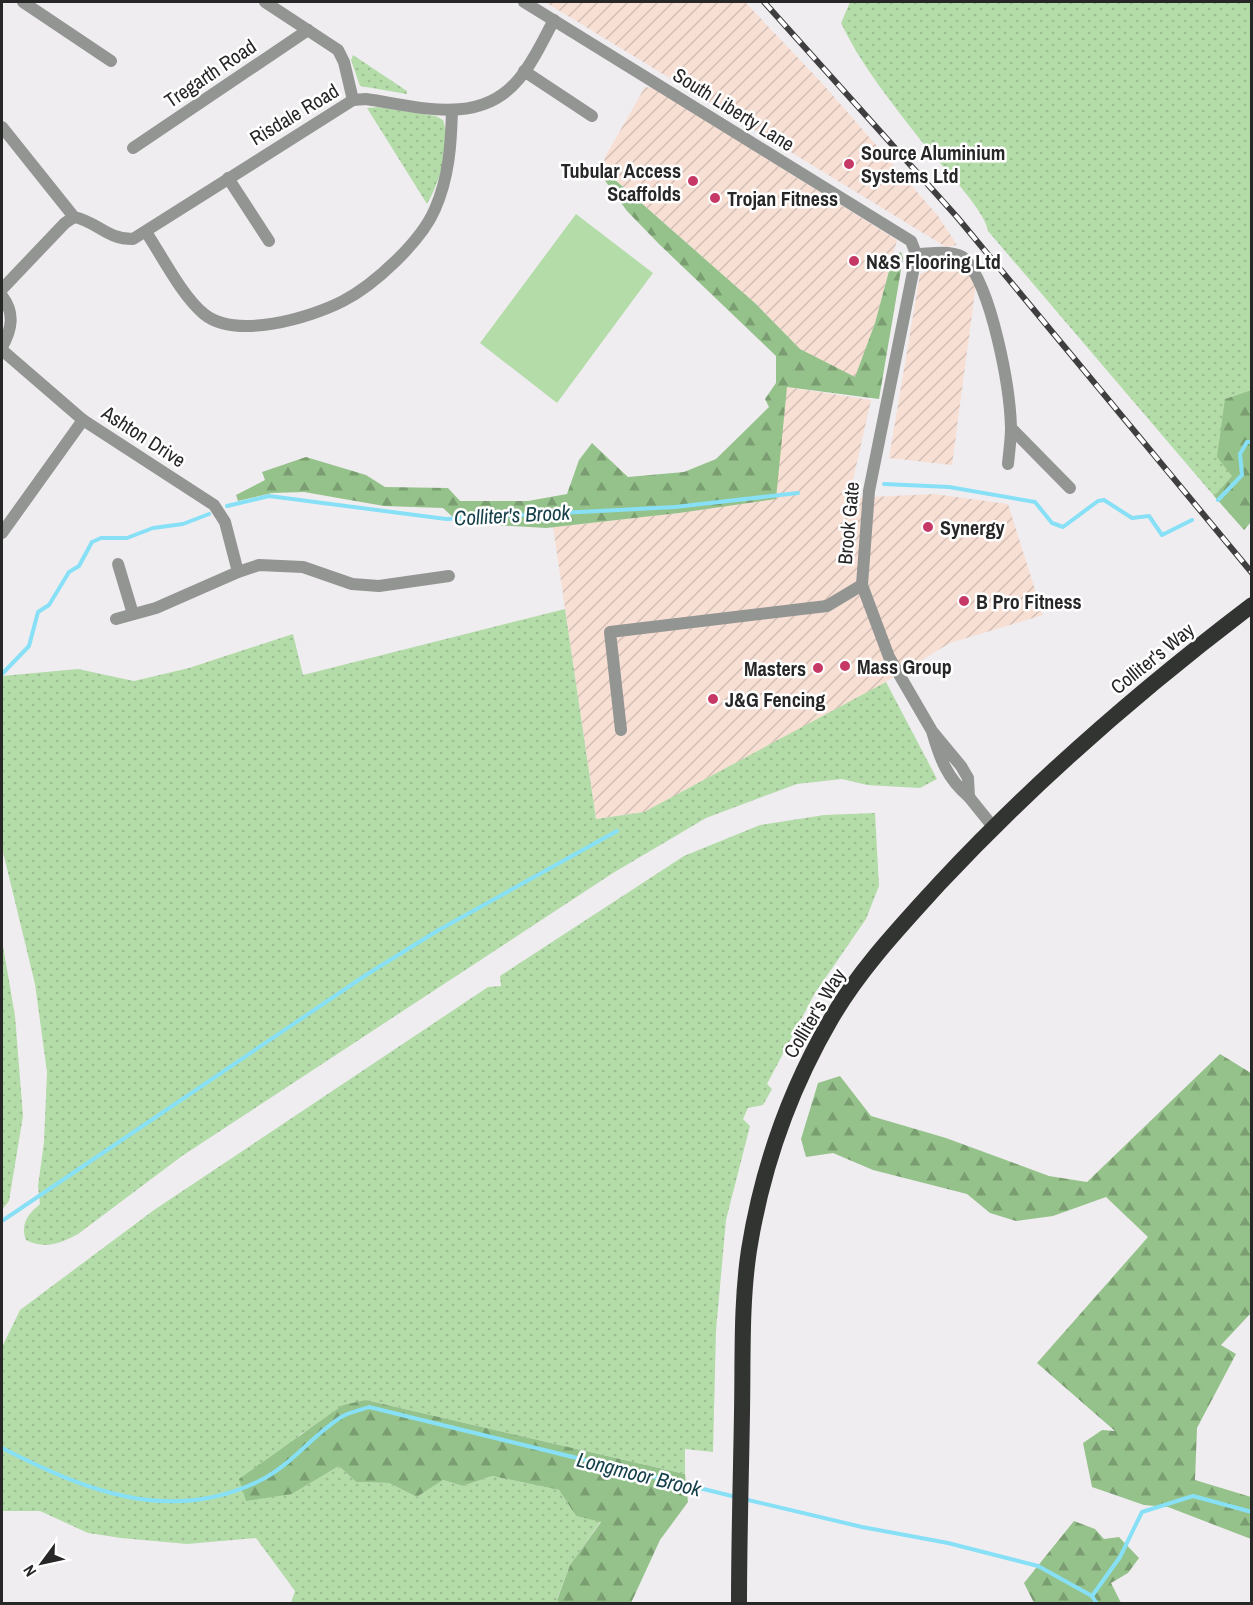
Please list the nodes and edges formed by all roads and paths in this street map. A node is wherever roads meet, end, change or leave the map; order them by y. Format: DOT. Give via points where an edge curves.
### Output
graph roads {
  1 [pos="23,2"];
  2 [pos="265,2"];
  3 [pos="524,2"];
  4 [pos="554,20"];
  5 [pos="308,30"];
  6 [pos="111,61"];
  7 [pos="524,71"];
  8 [pos="353,100"];
  9 [pos="452,111"];
  10 [pos="592,116"];
  11 [pos="2,127"];
  12 [pos="133,148"];
  13 [pos="228,178"];
  14 [pos="74,217"];
  15 [pos="146,232"];
  16 [pos="269,241"];
  17 [pos="915,254"];
  18 [pos="2,289"];
  19 [pos="2,296"];
  20 [pos="2,348"];
  21 [pos="83,420"];
  22 [pos="1011,428"];
  23 [pos="1008,464"];
  24 [pos="1070,488"];
  25 [pos="2,530"];
  26 [pos="118,564"];
  27 [pos="238,572"];
  28 [pos="450,576"];
  29 [pos="862,585"];
  30 [pos="1251,605"];
  31 [pos="133,614"];
  32 [pos="116,619"];
  33 [pos="621,730"];
  34 [pos="994,828"];
  35 [pos="740,1604"];
  1 -- 6 [label="street"];
  2 -- 5 [label="street"];
  3 -- 4 [label="street, South Liberty Lane"];
  4 -- 7 [label="street, Risdale Road"];
  4 -- 17 [label="street, South Liberty Lane" via="911,241"];
  5 -- 8 [label="street" via="342,55"];
  5 -- 12 [label="street, Tregarth Road"];
  7 -- 9 [label="street, Risdale Road" via="505,94 469,110"];
  7 -- 10 [label="street"];
  8 -- 9 [label="street, Risdale Road"];
  8 -- 13 [label="street, Risdale Road"];
  9 -- 15 [label="street" via="447,172 427,224 384,271 344,300 312,313 278,323 245,326 218,321 204,314"];
  11 -- 14 [label="street, Risdale Road"];
  13 -- 15 [label="street, Risdale Road"];
  13 -- 16 [label="street"];
  14 -- 15 [label="street, Risdale Road" via="122,239 133,239"];
  14 -- 18 [label="street"];
  17 -- 22 [label="street" via="953,254 964,258 978,283 998,343"];
  17 -- 29 [label="street, Brook Gate" via="869,491"];
  19 -- 20 [label="street" via="12,321"];
  20 -- 21 [label="street, Ashton Drive"];
  21 -- 25 [label="street"];
  21 -- 27 [label="street, Ashton Drive" via="214,505 225,522"];
  22 -- 23 [label="street"];
  22 -- 24 [label="street"];
  26 -- 31 [label="street"];
  27 -- 28 [label="street" via="259,565 284,564 352,584 379,586"];
  27 -- 31 [label="street"];
  29 -- 33 [label="street, Brook Gate" via="827,606 610,633"];
  29 -- 34 [label="street" via="889,657 932,731 968,778 969,797"];
  30 -- 34 [label="highway, Colliter's Way" via="1086,739"];
  31 -- 32 [label="street"];
  34 -- 35 [label="highway, Colliter's Way" via="888,939 861,973 832,1017 792,1094 768,1164 749,1251 743,1318"];
}
